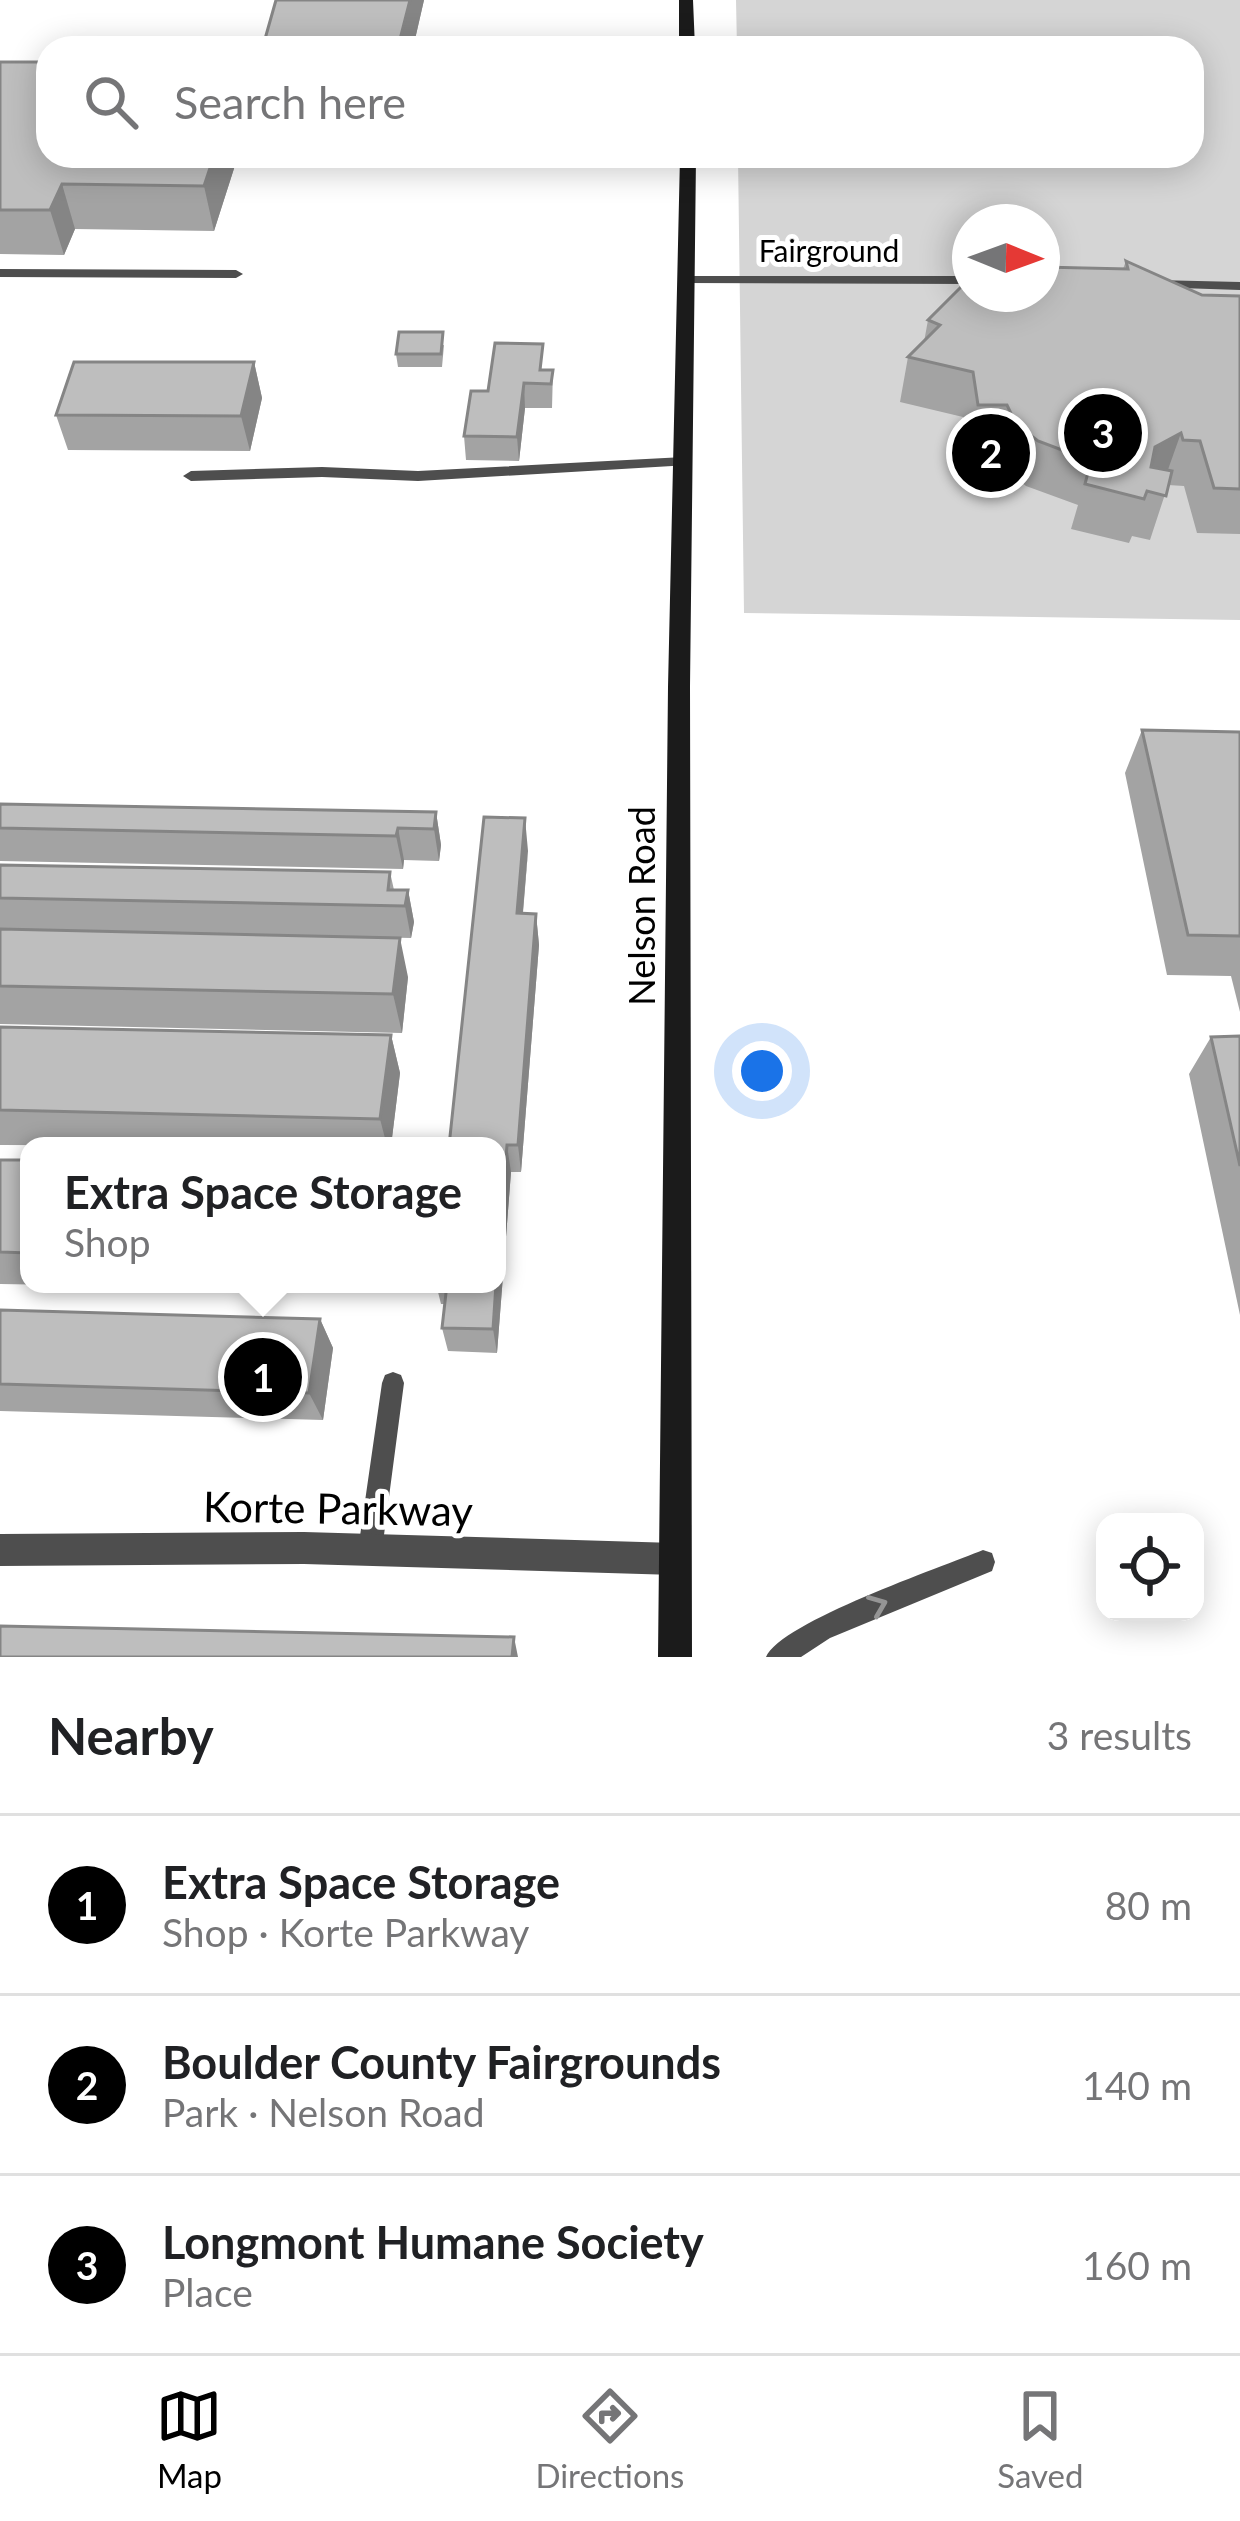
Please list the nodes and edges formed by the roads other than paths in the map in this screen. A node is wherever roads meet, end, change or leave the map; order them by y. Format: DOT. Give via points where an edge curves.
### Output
graph roads {
  1 [pos="686,0"];
  2 [pos="687,36"];
  3 [pos="688,168"];
  4 [pos="0,273"];
  5 [pos="236,274"];
  6 [pos="688,280"];
  7 [pos="952,280"];
  8 [pos="1130,284"];
  9 [pos="1240,286"];
  10 [pos="684,463"];
  11 [pos="191,476"];
  12 [pos="393,1383"];
  13 [pos="0,1550"];
  14 [pos="370,1550"];
  15 [pos="675,1559"];
  16 [pos="983,1562"];
  17 [pos="675,1657"];
  18 [pos="779,1657"];
  1 -- 2 [label="main road"];
  3 -- 6 [label="main road, Nelson Road"];
  4 -- 5 [label="lane"];
  6 -- 7 [label="lane, Fairground"];
  6 -- 10 [label="main road, Nelson Road"];
  8 -- 9 [label="lane"];
  10 -- 11 [label="lane"];
  10 -- 15 [label="main road, Nelson Road"];
  12 -- 14 [label="lane"];
  13 -- 14 [label="street, Korte Parkway"];
  14 -- 15 [label="street, Korte Parkway"];
  15 -- 17 [label="main road, Nelson Road"];
  18 -- 16 [label="lane, one-way" via="821,1629"];
}
